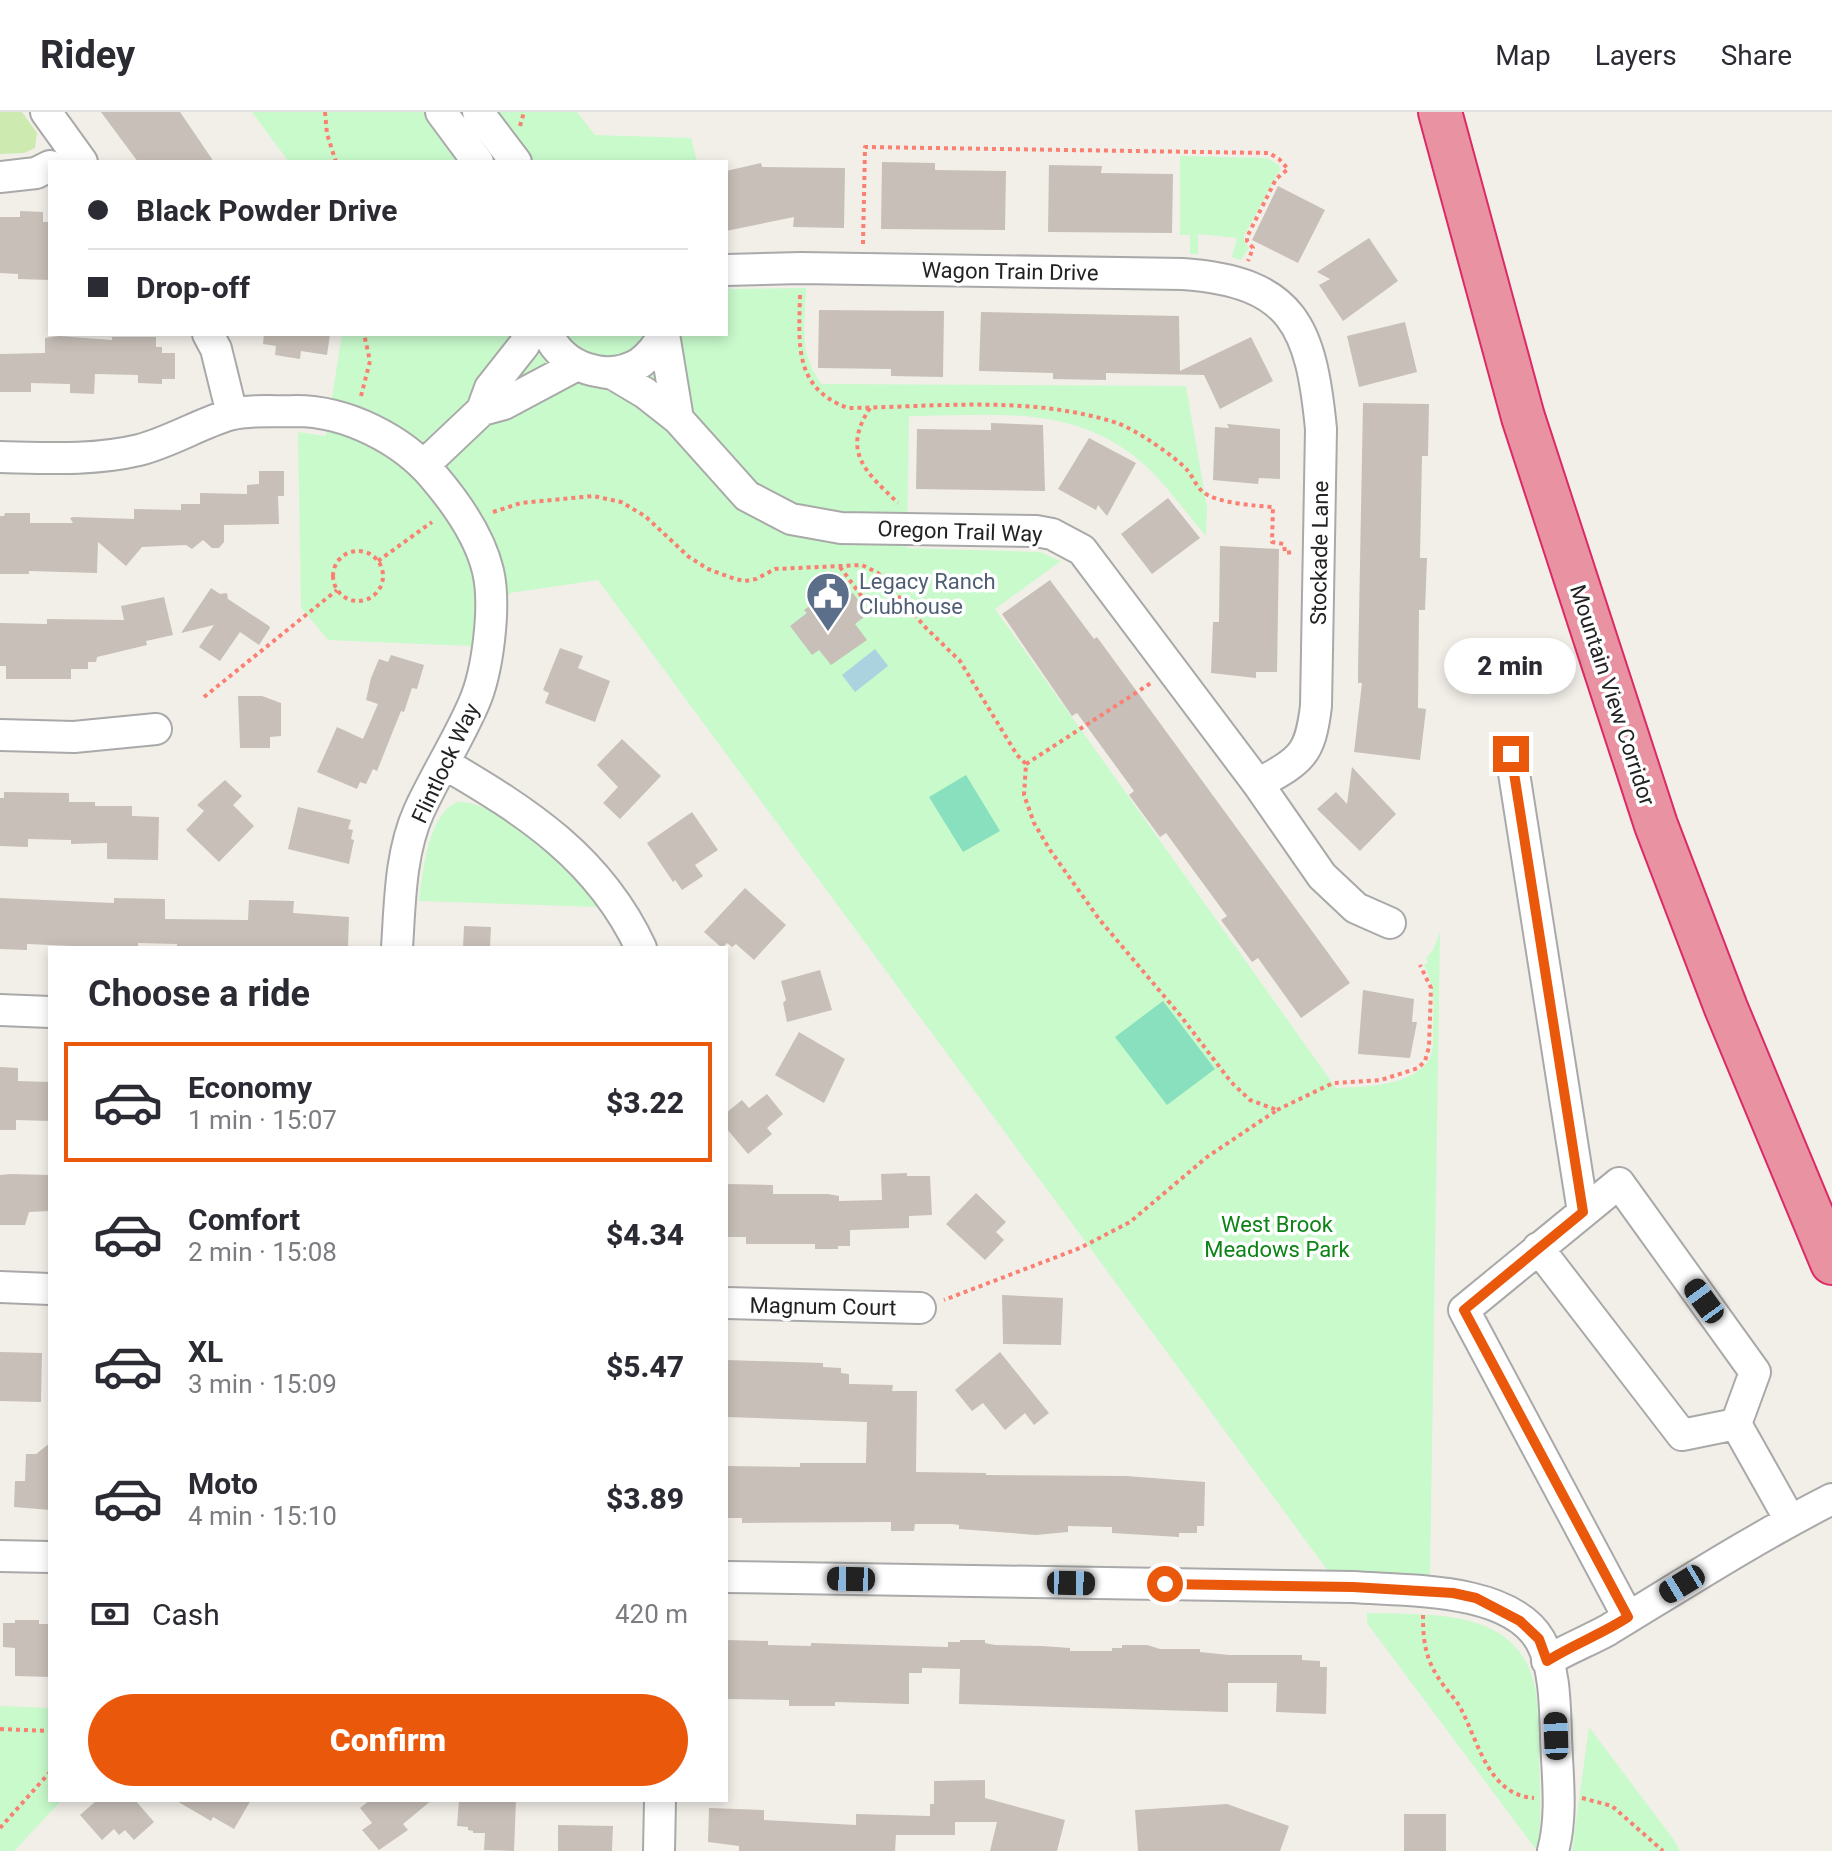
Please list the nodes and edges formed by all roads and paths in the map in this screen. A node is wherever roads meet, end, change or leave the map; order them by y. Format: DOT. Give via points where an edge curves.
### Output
graph roads {
  1 [pos="46,112"];
  2 [pos="325,112"];
  3 [pos="441,112"];
  4 [pos="478,112"];
  5 [pos="1440,112"];
  6 [pos="66,160"];
  7 [pos="335,160"];
  8 [pos="477,160"];
  9 [pos="514,160"];
  10 [pos="48,168"];
  11 [pos="0,177"];
  12 [pos="863,251"];
  13 [pos="1246,264"];
  14 [pos="728,272"];
  15 [pos="800,285"];
  16 [pos="1280,304"];
  17 [pos="209,336"];
  18 [pos="364,336"];
  19 [pos="528,336"];
  20 [pos="549,336"];
  21 [pos="663,336"];
  22 [pos="664,336"];
  23 [pos="589,369"];
  24 [pos="361,396"];
  25 [pos="870,408"];
  26 [pos="482,410"];
  27 [pos="232,414"];
  28 [pos="678,419"];
  29 [pos="0,457"];
  30 [pos="424,465"];
  31 [pos="905,510"];
  32 [pos="493,512"];
  33 [pos="432,522"];
  34 [pos="1302,552"];
  35 [pos="378,561"];
  36 [pos="840,567"];
  37 [pos="337,590"];
  38 [pos="862,605"];
  39 [pos="1157,679"];
  40 [pos="204,697"];
  41 [pos="156,729"];
  42 [pos="0,735"];
  43 [pos="1511,754"];
  44 [pos="445,764"];
  45 [pos="1026,764"];
  46 [pos="1258,784"];
  47 [pos="1390,923"];
  48 [pos="397,946"];
  49 [pos="640,946"];
  50 [pos="1420,965"];
  51 [pos="0,1010"];
  52 [pos="48,1012"];
  53 [pos="1277,1110"];
  54 [pos="1583,1212"];
  55 [pos="1538,1248"];
  56 [pos="1832,1263"];
  57 [pos="0,1287"];
  58 [pos="48,1289"];
  59 [pos="728,1303"];
  60 [pos="920,1308"];
  61 [pos="1736,1424"];
  62 [pos="1832,1499"];
  63 [pos="1790,1520"];
  64 [pos="0,1556"];
  65 [pos="48,1557"];
  66 [pos="728,1577"];
  67 [pos="1423,1593"];
  68 [pos="1628,1617"];
  69 [pos="1547,1661"];
  70 [pos="0,1729"];
  71 [pos="48,1731"];
  72 [pos="48,1774"];
  73 [pos="1558,1798"];
  74 [pos="660,1802"];
  75 [pos="0,1828"];
  76 [pos="659,1851"];
  77 [pos="1553,1851"];
  78 [pos="1663,1851"];
  1 -- 6 [label="street"];
  2 -- 7 [label="path"];
  3 -- 8 [label="street"];
  4 -- 9 [label="street"];
  5 -- 56 [label="highway, Mountain View Corridor" via="1523,417 1656,825"];
  10 -- 11 [label="street"];
  12 -- 13 [label="path" via="865,147 1269,153 1288,169 1276,179 1247,237 1253,248"];
  14 -- 16 [label="street, Wagon Train Drive" via="816,268 1220,276 1254,287"];
  15 -- 25 [label="path" via="799,353 806,372 836,404"];
  16 -- 46 [label="street, Stockade Lane" via="1305,343 1318,394 1316,706 1305,752"];
  17 -- 27 [label="street"];
  18 -- 24 [label="path" via="370,361"];
  19 -- 26 [label="street" via="490,388"];
  20 -- 23 [label="street" via="561,354"];
  21 -- 23 [label="street" via="639,363 621,371"];
  22 -- 28 [label="street"];
  23 -- 26 [label="street"];
  23 -- 28 [label="street, Oregon Trail Way" via="613,374"];
  25 -- 31 [label="path" via="857,431 859,455 872,477"];
  25 -- 34 [label="path" via="1029,406 1117,423 1186,469 1202,492 1273,507 1272,542 1281,542 1285,553"];
  26 -- 30 [label="street"];
  27 -- 29 [label="street, Flintlock Way" via="141,450 67,459"];
  27 -- 30 [label="street, Flintlock Way" via="300,411 333,416 369,429"];
  28 -- 46 [label="street, Oregon Trail Way" via="747,496 791,519 841,528 1036,531 1068,540 1093,562"];
  30 -- 44 [label="street, Flintlock Way" via="467,522 488,572 485,662 476,699"];
  32 -- 36 [label="path" via="521,503 593,496 621,502 645,516 689,557 735,579 756,579 775,569"];
  33 -- 35 [label="path"];
  35 -- 37 [label="path" via="366,552 345,555 333,574"];
  35 -- 37 [label="path" via="383,581 371,598 349,599"];
  36 -- 38 [label="path" via="866,602"];
  36 -- 45 [label="path" via="862,565 878,573 960,661"];
  37 -- 40 [label="path"];
  39 -- 45 [label="path"];
  41 -- 42 [label="street" via="74,737"];
  43 -- 54 [label="street"];
  44 -- 48 [label="street, Flintlock Way" via="418,813 402,872"];
  44 -- 49 [label="street" via="573,851 610,895"];
  45 -- 53 [label="path" via="1024,795 1034,823 1099,919 1231,1082 1250,1100"];
  46 -- 47 [label="street, Oregon Trail Way" via="1322,876 1356,908"];
  50 -- 53 [label="path" via="1431,988 1425,1061 1381,1080 1333,1083"];
  51 -- 52 [label="street"];
  53 -- 60 [label="path" via="1207,1157 1130,1222 1080,1248"];
  54 -- 55 [label="street"];
  54 -- 61 [label="street" via="1619,1183 1646,1220 1755,1372"];
  55 -- 61 [label="street" via="1682,1435"];
  55 -- 68 [label="street" via="1464,1310"];
  57 -- 58 [label="street"];
  59 -- 60 [label="street, Magnum Court"];
  61 -- 63 [label="street"];
  62 -- 63 [label="street"];
  63 -- 68 [label="street"];
  64 -- 65 [label="street"];
  66 -- 67 [label="street" via="1353,1587"];
  67 -- 69 [label="street" via="1476,1598 1505,1612 1539,1639"];
  67 -- 73 [label="path" via="1426,1658 1461,1708 1487,1766 1515,1795"];
  68 -- 69 [label="street"];
  69 -- 73 [label="street" via="1555,1706"];
  70 -- 71 [label="path"];
  72 -- 75 [label="path"];
  73 -- 77 [label="street"];
  73 -- 78 [label="path" via="1587,1798 1612,1806"];
  74 -- 76 [label="street"];
}
